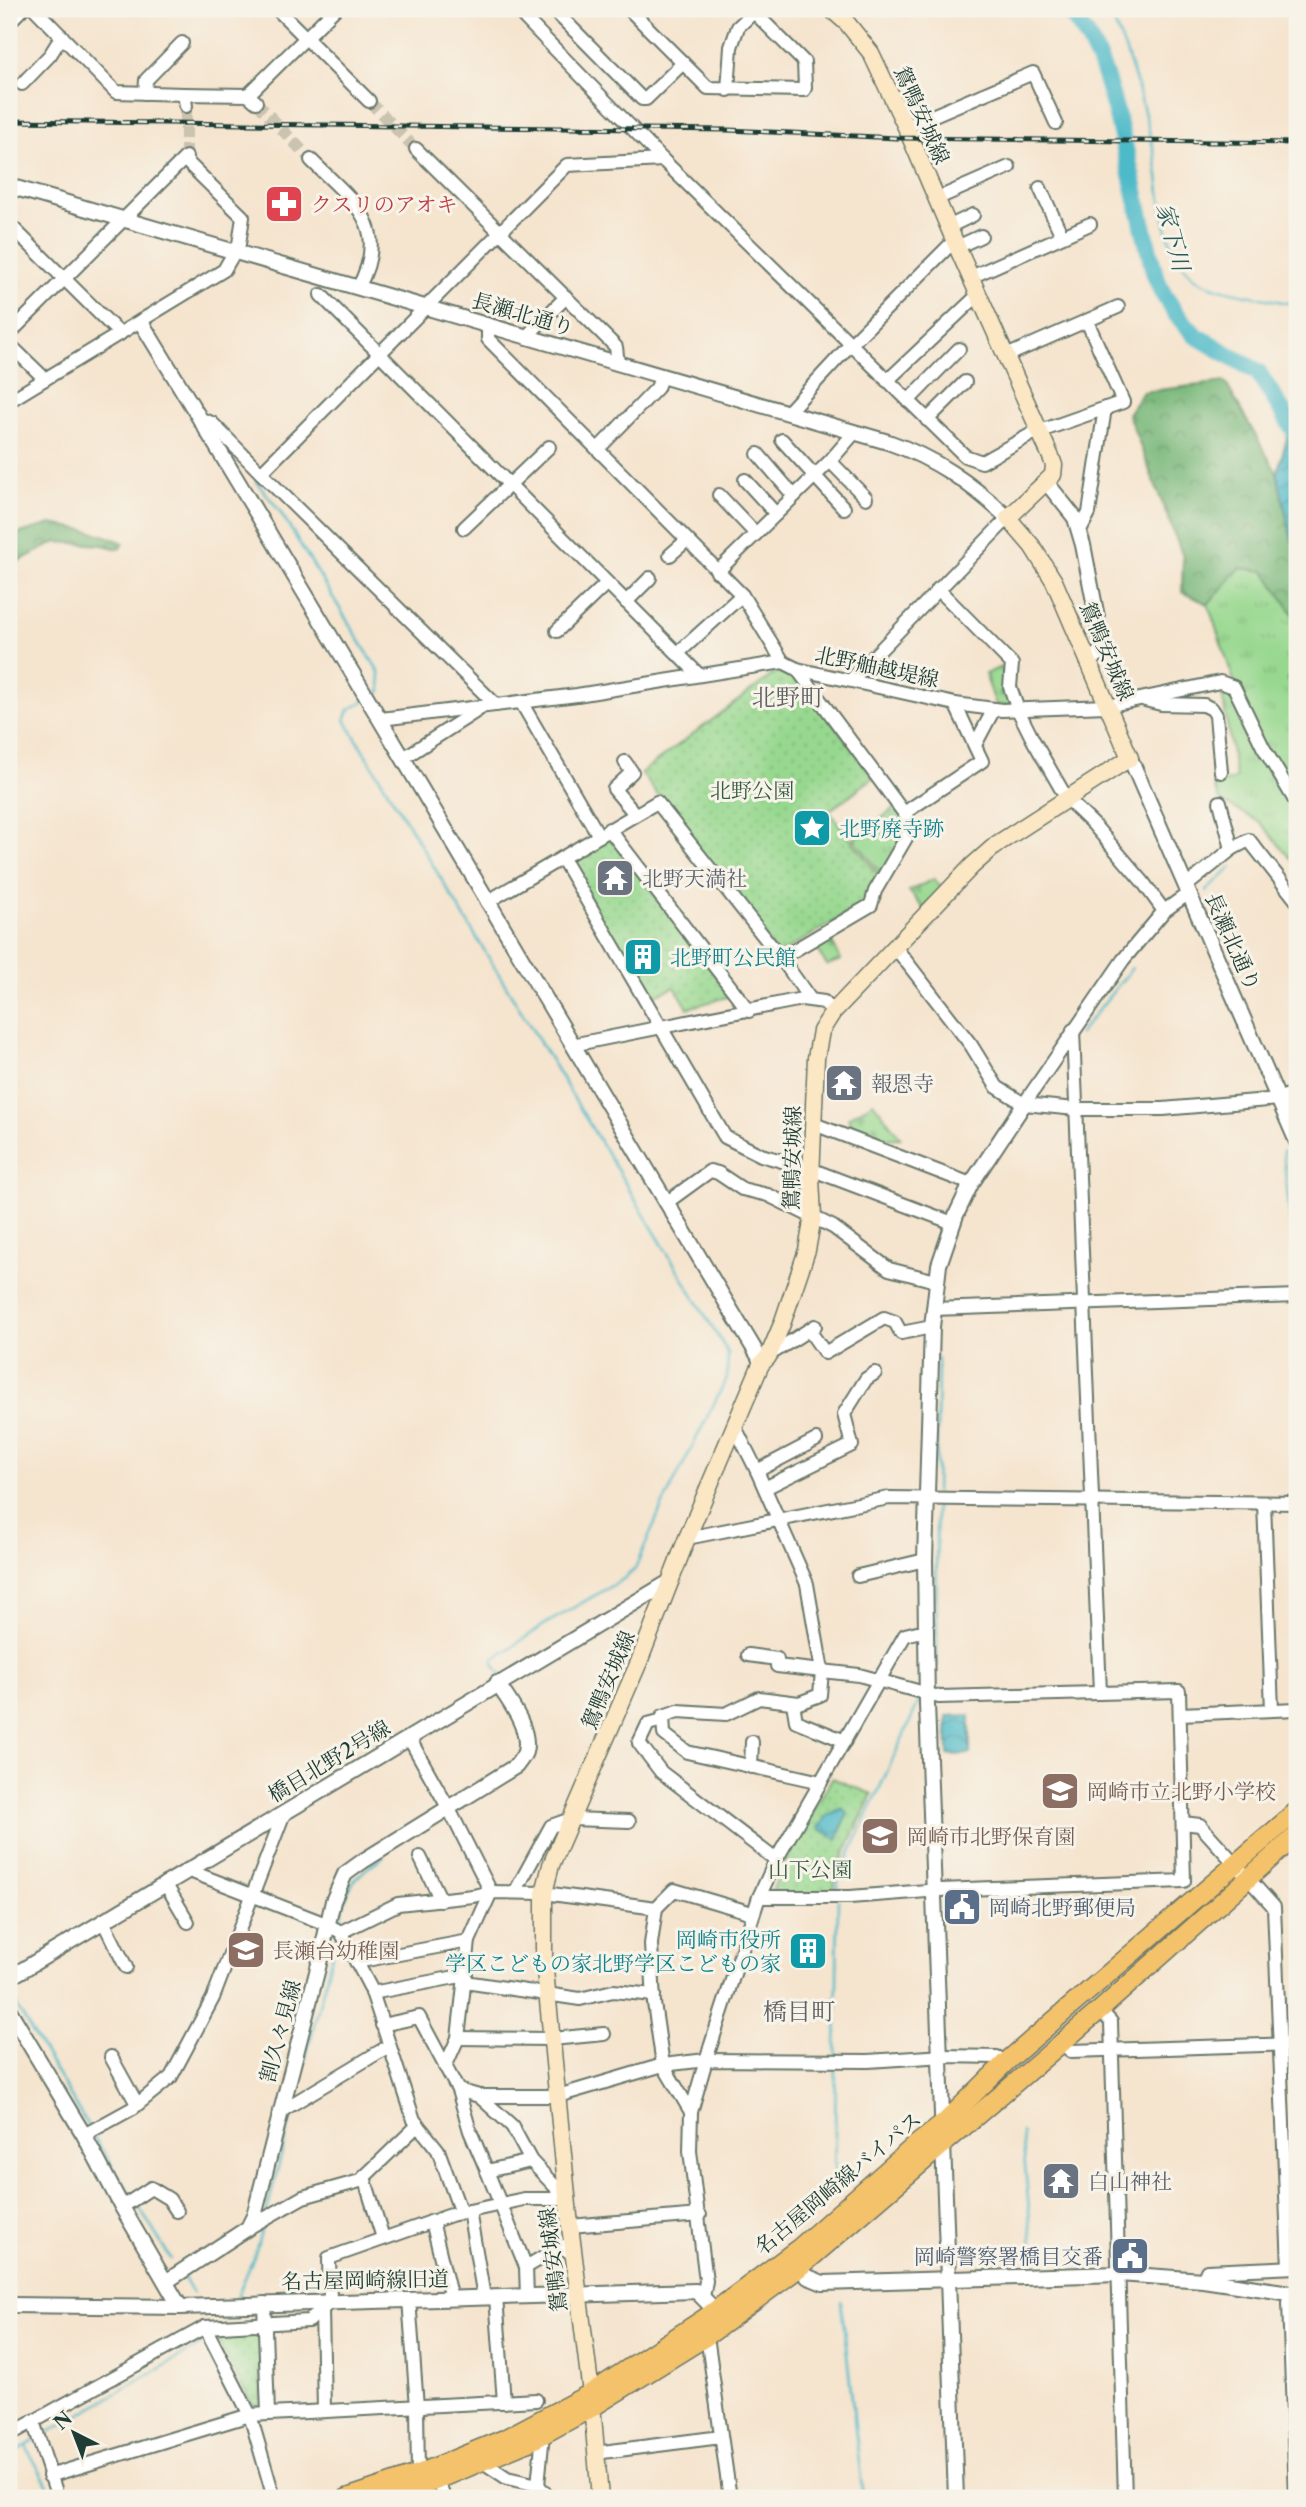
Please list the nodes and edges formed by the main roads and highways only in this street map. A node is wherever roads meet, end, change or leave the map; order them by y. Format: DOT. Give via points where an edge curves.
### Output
graph roads {
  1 [pos="831,9"];
  2 [pos="848,16"];
  3 [pos="1297,1811"];
  4 [pos="1297,1835"];
  5 [pos="1242,1871"];
  6 [pos="591,2400"];
  7 [pos="441,2490"];
  8 [pos="347,2498"];
  9 [pos="394,2498"];
  10 [pos="600,2498"];
  1 -- 2 [label="main road, 鴛鴨安城線"];
  2 -- 6 [label="main road, 鴛鴨安城線" via="906,127 1054,465 1047,483 1008,517 1054,581 1129,758 996,844 821,1031 816,1058 813,1217 807,1250 551,1865 544,1892 547,1993"];
  3 -- 5 [label="main road, 名古屋岡崎線バイパス"];
  4 -- 5 [label="main road, 名古屋岡崎線バイパス"];
  5 -- 6 [label="main road, 名古屋岡崎線バイパス" via="1006,2063 943,2124 799,2248 709,2304"];
  5 -- 6 [label="main road, 名古屋岡崎線バイパス" via="1100,2010 799,2268 707,2336"];
  6 -- 7 [label="main road, 名古屋岡崎線バイパス" via="543,2434 483,2462"];
  6 -- 8 [label="main road, 名古屋岡崎線バイパス" via="418,2474"];
  6 -- 10 [label="main road, 鴛鴨安城線"];
  7 -- 9 [label="main road, 名古屋岡崎線バイパス"];
}
